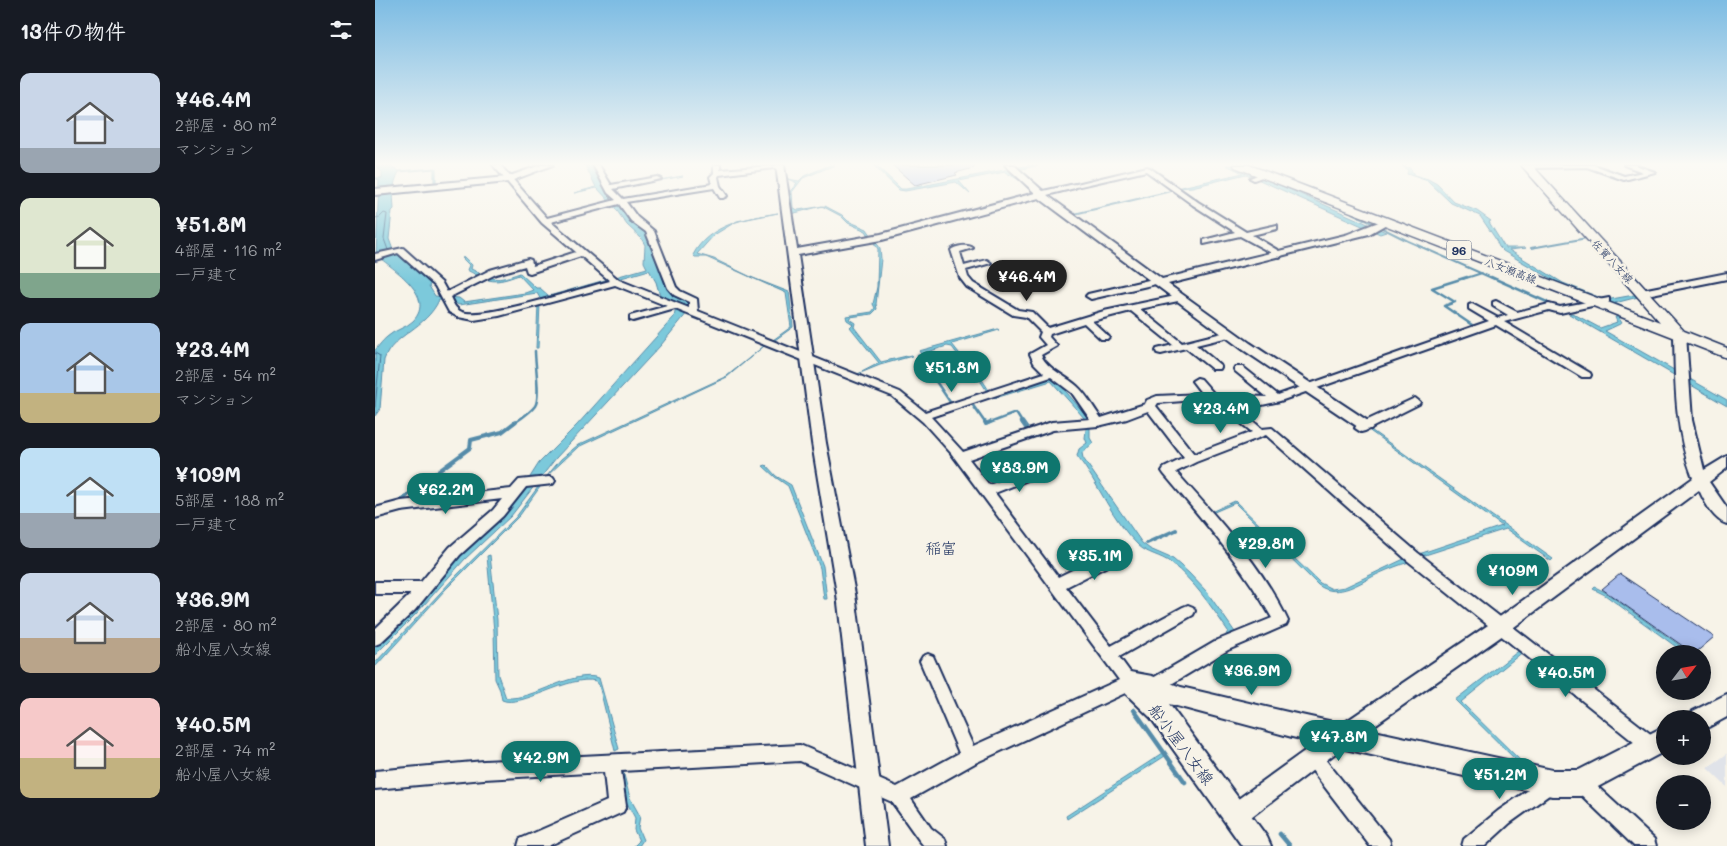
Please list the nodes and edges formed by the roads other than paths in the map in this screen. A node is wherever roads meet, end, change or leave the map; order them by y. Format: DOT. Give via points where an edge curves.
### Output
graph roads {
  1 [pos="530,204"];
  2 [pos="608,204"];
  3 [pos="624,204"];
  4 [pos="785,204"];
  5 [pos="1006,204"];
  6 [pos="1054,204"];
  7 [pos="1197,204"];
  8 [pos="1339,204"];
  9 [pos="1562,204"];
  10 [pos="545,221"];
  11 [pos="1383,223"];
  12 [pos="1274,227"];
  13 [pos="1243,234"];
  14 [pos="1206,242"];
  15 [pos="969,248"];
  16 [pos="581,252"];
  17 [pos="792,253"];
  18 [pos="1280,254"];
  19 [pos="375,257"];
  20 [pos="987,263"];
  21 [pos="964,268"];
  22 [pos="1720,279"];
  23 [pos="616,282"];
  24 [pos="1158,282"];
  25 [pos="1642,293"];
  26 [pos="445,296"];
  27 [pos="1091,296"];
  28 [pos="1180,298"];
  29 [pos="1601,301"];
  30 [pos="1496,304"];
  31 [pos="674,305"];
  32 [pos="1132,307"];
  33 [pos="1472,308"];
  34 [pos="693,311"];
  35 [pos="1516,315"];
  36 [pos="633,318"];
  37 [pos="1085,319"];
  38 [pos="1497,322"];
  39 [pos="1046,332"];
  40 [pos="1230,334"];
  41 [pos="1680,335"];
  42 [pos="1104,337"];
  43 [pos="1184,345"];
  44 [pos="1161,351"];
  45 [pos="1727,353"];
  46 [pos="806,358"];
  47 [pos="1681,365"];
  48 [pos="1216,367"];
  49 [pos="1239,369"];
  50 [pos="1050,374"];
  51 [pos="1586,375"];
  52 [pos="1682,380"];
  53 [pos="1197,381"];
  54 [pos="1309,388"];
  55 [pos="1211,397"];
  56 [pos="1277,399"];
  57 [pos="1233,400"];
  58 [pos="1415,402"];
  59 [pos="1150,406"];
  60 [pos="924,416"];
  61 [pos="1092,423"];
  62 [pos="1363,427"];
  63 [pos="1260,433"];
  64 [pos="960,458"];
  65 [pos="1192,459"];
  66 [pos="1727,461"];
  67 [pos="1044,469"];
  68 [pos="1701,480"];
  69 [pos="544,481"];
  70 [pos="987,491"];
  71 [pos="515,493"];
  72 [pos="379,511"];
  73 [pos="1727,518"];
  74 [pos="1122,552"];
  75 [pos="1056,585"];
  76 [pos="375,588"];
  77 [pos="424,588"];
  78 [pos="1188,611"];
  79 [pos="1499,627"];
  80 [pos="375,638"];
  81 [pos="1109,655"];
  82 [pos="927,660"];
  83 [pos="1141,685"];
  84 [pos="1727,705"];
  85 [pos="1711,714"];
  86 [pos="1342,736"];
  87 [pos="1656,740"];
  88 [pos="1656,742"];
  89 [pos="969,757"];
  90 [pos="1314,759"];
  91 [pos="611,762"];
  92 [pos="375,780"];
  93 [pos="1552,783"];
  94 [pos="1581,783"];
  95 [pos="870,785"];
  96 [pos="898,796"];
  97 [pos="1235,815"];
  98 [pos="527,846"];
  99 [pos="877,846"];
  100 [pos="938,846"];
  101 [pos="1258,846"];
  102 [pos="1382,846"];
  103 [pos="1471,846"];
  104 [pos="1647,846"];
  1 -- 10 [label="street"];
  2 -- 10 [label="street"];
  3 -- 34 [label="street" via="634,219 650,232 673,288 693,301"];
  4 -- 17 [label="street"];
  5 -- 17 [label="street" via="873,239"];
  6 -- 24 [label="street"];
  7 -- 13 [label="street"];
  8 -- 11 [label="main road, 八女瀬高線 / 96"];
  9 -- 25 [label="main road, 佐賀八女線"];
  10 -- 16 [label="street"];
  11 -- 18 [label="street" via="1369,230"];
  11 -- 29 [label="main road, 八女瀬高線 / 96"];
  12 -- 13 [label="street"];
  13 -- 14 [label="street"];
  13 -- 18 [label="street"];
  15 -- 21 [label="street" via="955,250"];
  16 -- 23 [label="street"];
  16 -- 26 [label="street" via="530,270 528,262 493,272"];
  17 -- 46 [label="street"];
  18 -- 24 [label="street"];
  19 -- 26 [label="street" via="400,250 439,285"];
  20 -- 21 [label="street"];
  21 -- 39 [label="street" via="964,278 970,285 1015,312 1029,314"];
  22 -- 25 [label="street"];
  23 -- 26 [label="street" via="474,317 452,310"];
  23 -- 31 [label="street"];
  24 -- 27 [label="street"];
  24 -- 28 [label="street"];
  25 -- 41 [label="main road, 佐賀八女線"];
  28 -- 32 [label="street"];
  28 -- 40 [label="street"];
  29 -- 35 [label="street" via="1560,310 1549,307"];
  29 -- 41 [label="main road, 八女瀬高線 / 96"];
  30 -- 35 [label="street"];
  31 -- 34 [label="street"];
  31 -- 36 [label="street"];
  32 -- 37 [label="street"];
  32 -- 43 [label="street"];
  33 -- 38 [label="street"];
  34 -- 46 [label="street"];
  35 -- 38 [label="street"];
  37 -- 39 [label="street"];
  37 -- 42 [label="street"];
  38 -- 51 [label="street"];
  38 -- 54 [label="street"];
  39 -- 50 [label="street" via="1044,337 1051,346 1035,354"];
  40 -- 43 [label="street"];
  40 -- 54 [label="street"];
  41 -- 45 [label="main road, 八女瀬高線 / 96"];
  41 -- 47 [label="street"];
  43 -- 44 [label="street"];
  43 -- 48 [label="street"];
  46 -- 60 [label="street" via="896,394"];
  46 -- 95 [label="street" via="846,594"];
  47 -- 52 [label="street"];
  49 -- 56 [label="street"];
  50 -- 60 [label="street"];
  50 -- 61 [label="street" via="1073,387"];
  52 -- 68 [label="street" via="1685,424"];
  53 -- 55 [label="street"];
  54 -- 56 [label="street"];
  54 -- 62 [label="street"];
  55 -- 57 [label="street"];
  55 -- 59 [label="street" via="1157,400"];
  56 -- 57 [label="street"];
  57 -- 63 [label="street" via="1241,417"];
  58 -- 62 [label="street"];
  59 -- 61 [label="street"];
  59 -- 65 [label="street"];
  60 -- 64 [label="street"];
  61 -- 64 [label="street" via="1052,426"];
  63 -- 65 [label="street"];
  63 -- 79 [label="street" via="1268,431"];
  64 -- 70 [label="street"];
  65 -- 83 [label="street" via="1168,471 1208,515 1265,591 1281,621"];
  66 -- 68 [label="street"];
  67 -- 70 [label="street"];
  68 -- 73 [label="street"];
  68 -- 79 [label="street"];
  69 -- 71 [label="street" via="525,482"];
  70 -- 75 [label="street"];
  71 -- 72 [label="street"];
  71 -- 77 [label="street" via="455,552"];
  74 -- 75 [label="street"];
  75 -- 81 [label="street"];
  76 -- 77 [label="street"];
  77 -- 80 [label="street" via="411,606"];
  78 -- 81 [label="street"];
  79 -- 86 [label="street"];
  79 -- 87 [label="street"];
  81 -- 83 [label="street"];
  82 -- 89 [label="street"];
  83 -- 86 [label="main road, 船小屋八女線" via="1181,698"];
  83 -- 89 [label="street"];
  83 -- 97 [label="main road, 船小屋八女線"];
  84 -- 85 [label="main road"];
  86 -- 90 [label="street"];
  86 -- 93 [label="main road, 船小屋八女線"];
  88 -- 94 [label="main road, 船小屋八女線"];
  89 -- 96 [label="street"];
  90 -- 97 [label="street"];
  90 -- 102 [label="street"];
  91 -- 92 [label="street"];
  91 -- 95 [label="street" via="800,753"];
  91 -- 98 [label="street" via="617,806"];
  93 -- 94 [label="main road, 船小屋八女線"];
  93 -- 103 [label="street" via="1504,817"];
  94 -- 104 [label="street"];
  95 -- 96 [label="street"];
  95 -- 99 [label="street"];
  96 -- 100 [label="street" via="925,834"];
  97 -- 101 [label="main road, 船小屋八女線"];
}
